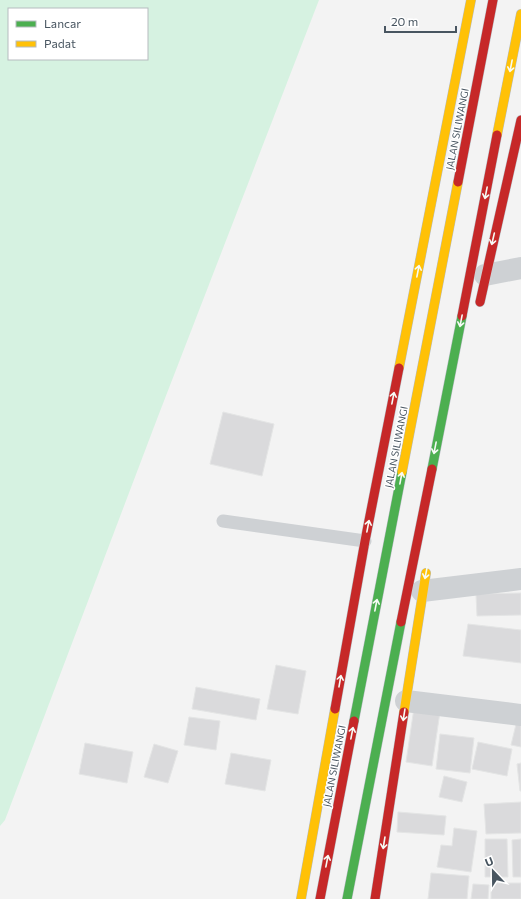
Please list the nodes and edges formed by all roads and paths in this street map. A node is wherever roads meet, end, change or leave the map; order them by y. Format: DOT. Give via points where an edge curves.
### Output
graph roads {
  1 [pos="471,0"];
  2 [pos="493,0"];
  3 [pos="521,14"];
  4 [pos="521,120"];
  5 [pos="521,268"];
  6 [pos="485,275"];
  7 [pos="478,313"];
  8 [pos="223,521"];
  9 [pos="365,541"];
  10 [pos="429,560"];
  11 [pos="521,579"];
  12 [pos="422,591"];
  13 [pos="406,701"];
  14 [pos="521,715"];
  15 [pos="373,895"];
  16 [pos="301,899"];
  17 [pos="320,899"];
  18 [pos="347,899"];
  9 -- 1 [label="highway, one-way"];
  17 -- 2 [label="highway, JALAN SILIWANGI, one-way"];
  3 -- 18 [label="highway, one-way" via="352,888"];
  4 -- 6 [label="highway, one-way"];
  5 -- 6 [label="street"];
  6 -- 7 [label="highway"];
  8 -- 9 [label="lane"];
  16 -- 9 [label="highway, one-way"];
  10 -- 12 [label="highway, one-way"];
  11 -- 12 [label="street"];
  12 -- 13 [label="highway"];
  13 -- 14 [label="street"];
  13 -- 15 [label="highway, one-way"];
}
